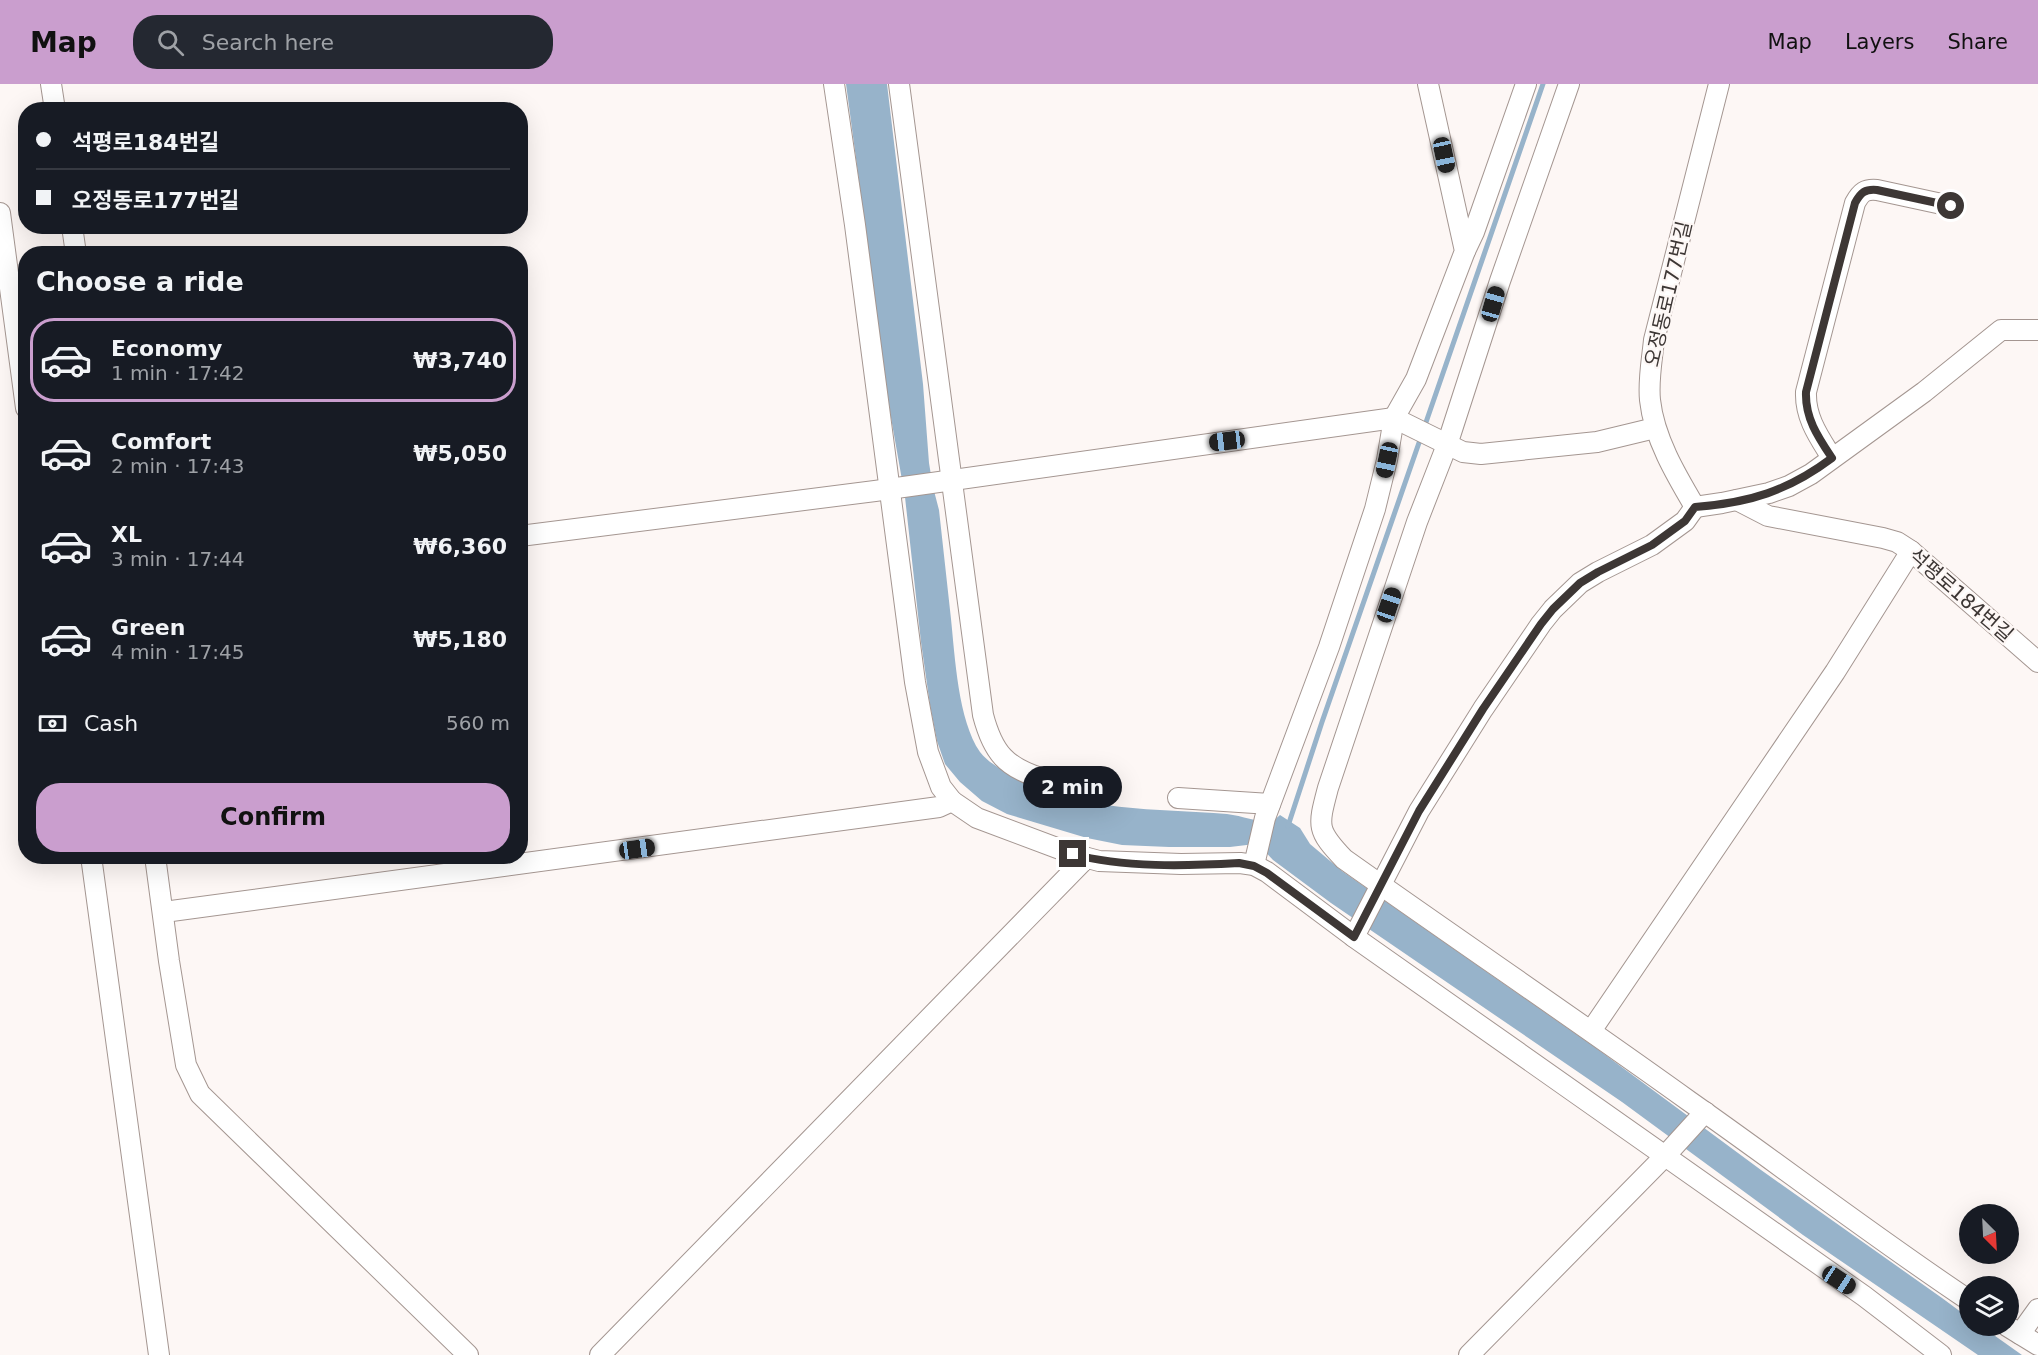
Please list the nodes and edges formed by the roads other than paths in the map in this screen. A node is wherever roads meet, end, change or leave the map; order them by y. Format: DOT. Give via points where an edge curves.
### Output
graph roads {
  1 [pos="51,84"];
  2 [pos="834,84"];
  3 [pos="899,84"];
  4 [pos="1428,84"];
  5 [pos="1526,84"];
  6 [pos="1569,84"];
  7 [pos="1719,84"];
  8 [pos="54,102"];
  9 [pos="1951,206"];
  10 [pos="0,213"];
  11 [pos="1465,251"];
  12 [pos="2038,330"];
  13 [pos="18,348"];
  14 [pos="1398,419"];
  15 [pos="1655,428"];
  16 [pos="1444,444"];
  17 [pos="1832,458"];
  18 [pos="948,481"];
  19 [pos="894,488"];
  20 [pos="1737,500"];
  21 [pos="1695,507"];
  22 [pos="528,535"];
  23 [pos="1911,551"];
  24 [pos="2038,662"];
  25 [pos="1044,779"];
  26 [pos="1178,798"];
  27 [pos="952,801"];
  28 [pos="1267,811"];
  29 [pos="1086,858"];
  30 [pos="1255,862"];
  31 [pos="528,863"];
  32 [pos="92,864"];
  33 [pos="156,864"];
  34 [pos="518,864"];
  35 [pos="1380,888"];
  36 [pos="164,912"];
  37 [pos="1356,934"];
  38 [pos="1591,1031"];
  39 [pos="1703,1115"];
  40 [pos="1668,1153"];
  41 [pos="1959,1293"];
  42 [pos="2038,1309"];
  43 [pos="2019,1325"];
  44 [pos="2019,1334"];
  45 [pos="2038,1345"];
  46 [pos="159,1355"];
  47 [pos="468,1355"];
  48 [pos="600,1355"];
  49 [pos="1469,1355"];
  50 [pos="1941,1355"];
  1 -- 8 [label="lane"];
  2 -- 19 [label="lane"];
  3 -- 18 [label="lane"];
  4 -- 11 [label="lane"];
  5 -- 11 [label="lane"];
  6 -- 16 [label="lane"];
  7 -- 15 [label="lane, 오정동로177번길" via="1654,340 1650,401"];
  9 -- 17 [label="lane" via="1867,189 1855,203 1806,392 1808,414"];
  10 -- 13 [label="lane"];
  11 -- 14 [label="lane"];
  12 -- 17 [label="lane" via="2001,330"];
  14 -- 16 [label="lane"];
  14 -- 18 [label="lane"];
  14 -- 28 [label="lane" via="1372,519"];
  15 -- 16 [label="lane" via="1597,442 1481,454"];
  15 -- 21 [label="lane, 오정동로177번길"];
  16 -- 35 [label="lane" via="1322,810 1324,836 1344,859"];
  17 -- 20 [label="lane" via="1789,486"];
  18 -- 19 [label="lane"];
  18 -- 25 [label="lane" via="986,725 1005,760 1026,774"];
  19 -- 22 [label="lane"];
  19 -- 27 [label="lane" via="922,727 934,770"];
  20 -- 21 [label="lane"];
  20 -- 23 [label="lane, 석평로184번길" via="1768,516 1883,538"];
  21 -- 35 [label="lane" via="1671,532 1580,583 1553,609 1441,773"];
  23 -- 24 [label="lane, 석평로184번길"];
  23 -- 38 [label="lane" via="1835,672"];
  26 -- 28 [label="lane"];
  27 -- 29 [label="lane" via="990,824"];
  27 -- 31 [label="lane" via="939,807"];
  28 -- 30 [label="lane"];
  29 -- 30 [label="lane" via="1120,862"];
  29 -- 48 [label="lane"];
  30 -- 37 [label="lane"];
  32 -- 46 [label="lane"];
  33 -- 36 [label="lane"];
  34 -- 36 [label="lane"];
  35 -- 37 [label="lane"];
  35 -- 38 [label="lane"];
  36 -- 47 [label="lane" via="186,1065 200,1094"];
  37 -- 40 [label="lane"];
  38 -- 39 [label="lane"];
  39 -- 40 [label="lane"];
  39 -- 41 [label="lane"];
  40 -- 49 [label="lane"];
  40 -- 50 [label="lane"];
  42 -- 43 [label="lane"];
  44 -- 45 [label="lane"];
}
